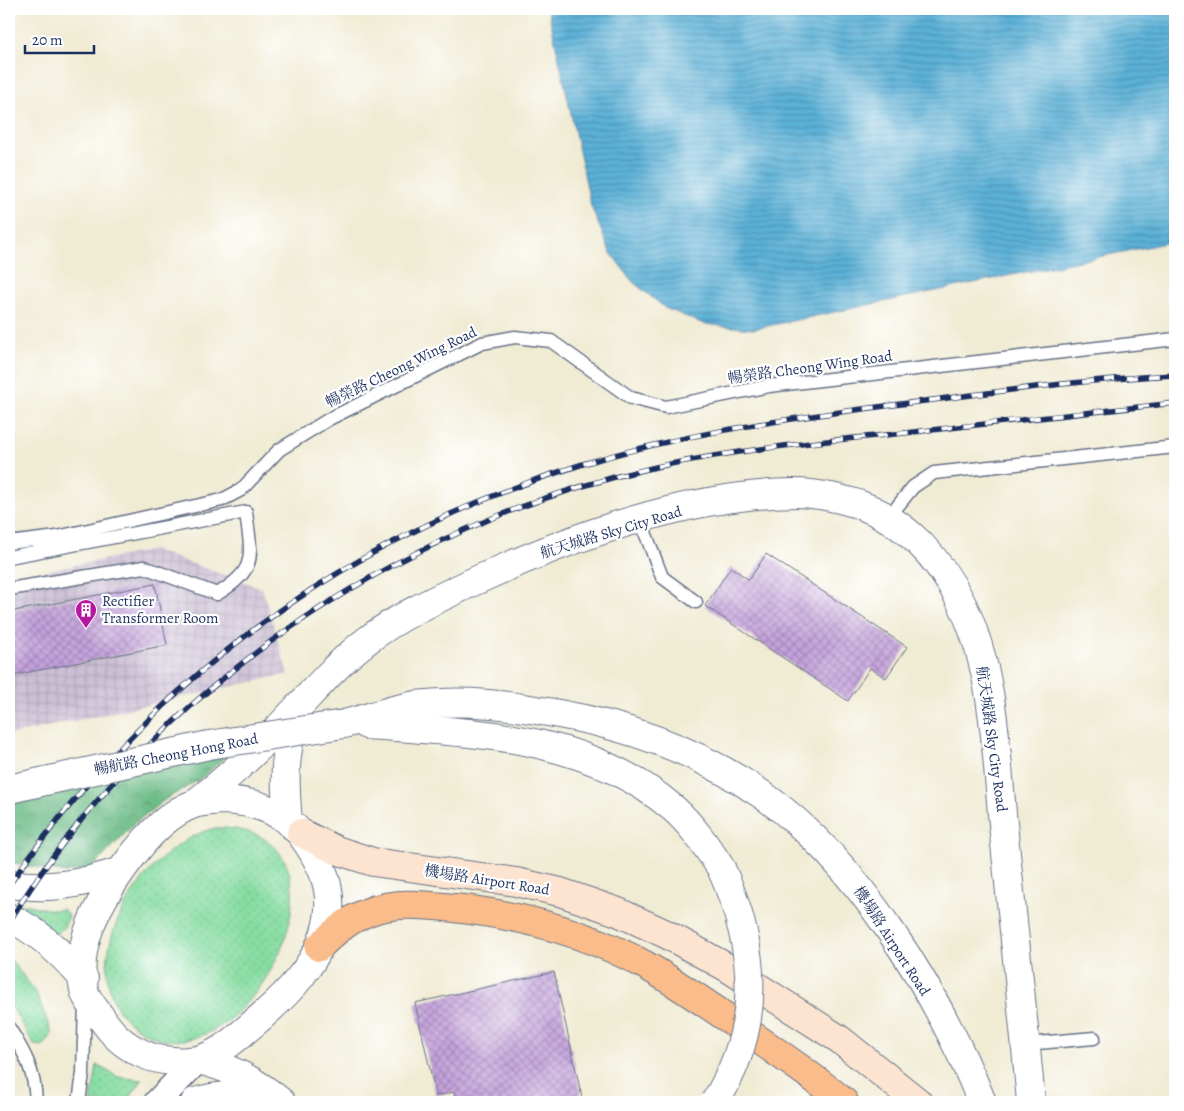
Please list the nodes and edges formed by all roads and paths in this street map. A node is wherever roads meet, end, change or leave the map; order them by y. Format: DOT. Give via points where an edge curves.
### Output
graph roads {
  1 [pos="1175,339"];
  2 [pos="1175,447"];
  3 [pos="888,518"];
  4 [pos="640,519"];
  5 [pos="9,542"];
  6 [pos="9,557"];
  7 [pos="9,589"];
  8 [pos="696,602"];
  9 [pos="297,708"];
  10 [pos="415,717"];
  11 [pos="344,724"];
  12 [pos="9,789"];
  13 [pos="194,804"];
  14 [pos="295,828"];
  15 [pos="121,871"];
  16 [pos="9,884"];
  17 [pos="9,918"];
  18 [pos="319,947"];
  19 [pos="85,986"];
  20 [pos="9,1028"];
  21 [pos="1094,1038"];
  22 [pos="1026,1044"];
  23 [pos="198,1060"];
  24 [pos="36,1102"];
  25 [pos="79,1102"];
  26 [pos="157,1102"];
  27 [pos="195,1102"];
  28 [pos="268,1102"];
  29 [pos="281,1102"];
  30 [pos="714,1102"];
  31 [pos="844,1102"];
  32 [pos="918,1102"];
  33 [pos="982,1102"];
  34 [pos="1031,1102"];
  1 -- 5 [label="lane, 暢榮路 Cheong Wing Road" via="769,386 666,407 632,398 551,341 515,336 482,343 329,419 280,450 241,490 222,500 57,537"];
  2 -- 3 [label="lane" via="934,473 913,487"];
  3 -- 4 [label="street, 航天城路 Sky City Road" via="843,500 800,493 741,498"];
  3 -- 22 [label="street, 航天城路 Sky City Road" via="916,538 944,573 963,606 980,654 993,723"];
  4 -- 8 [label="lane" via="662,577"];
  4 -- 9 [label="street, 航天城路 Sky City Road" via="538,554 414,611 371,637 332,669"];
  6 -- 7 [label="lane" via="246,512 251,558 237,582 217,594 144,567"];
  9 -- 13 [label="street, 航天城路 Sky City Road" via="230,776"];
  9 -- 14 [label="street, 航天城路 Sky City Road" via="284,777"];
  10 -- 11 [label="street, 機場路 Airport Road"];
  10 -- 30 [label="street, bridge" via="522,739 602,763 634,779 674,810 700,837 722,868 737,903 747,939 750,977 748,1014 739,1051 725,1086"];
  10 -- 33 [label="street, 機場路 Airport Road" via="460,702 503,704 598,722 683,751 765,797 822,848 872,906 920,979"];
  11 -- 12 [label="street, 暢航路 Cheong Hong Road, bridge" via="209,745"];
  13 -- 14 [label="street" via="246,800 267,807"];
  13 -- 15 [label="street, 航天城路 Sky City Road" via="155,831"];
  14 -- 18 [label="street" via="323,867 328,889 329,908"];
  14 -- 32 [label="main road, 機場路 Airport Road" via="336,850 373,862 516,882 560,892 618,912 666,934 760,988 839,1039"];
  15 -- 16 [label="street" via="70,886 50,888"];
  15 -- 19 [label="street, 航天城路 Sky City Road" via="92,922 83,962"];
  17 -- 19 [label="street" via="52,947"];
  18 -- 23 [label="street" via="288,993 219,1050"];
  18 -- 31 [label="main road" via="347,921 389,906 425,904 461,908 552,927 601,944 692,993 794,1062"];
  19 -- 23 [label="street" via="112,1034 127,1047 149,1057"];
  19 -- 25 [label="lane"];
  20 -- 24 [label="lane" via="23,1050 35,1081"];
  21 -- 22 [label="lane"];
  22 -- 34 [label="street, 航天城路 Sky City Road"];
  23 -- 26 [label="street"];
  23 -- 29 [label="street" via="238,1073"];
  27 -- 28 [label="street" via="229,1096"];
}
